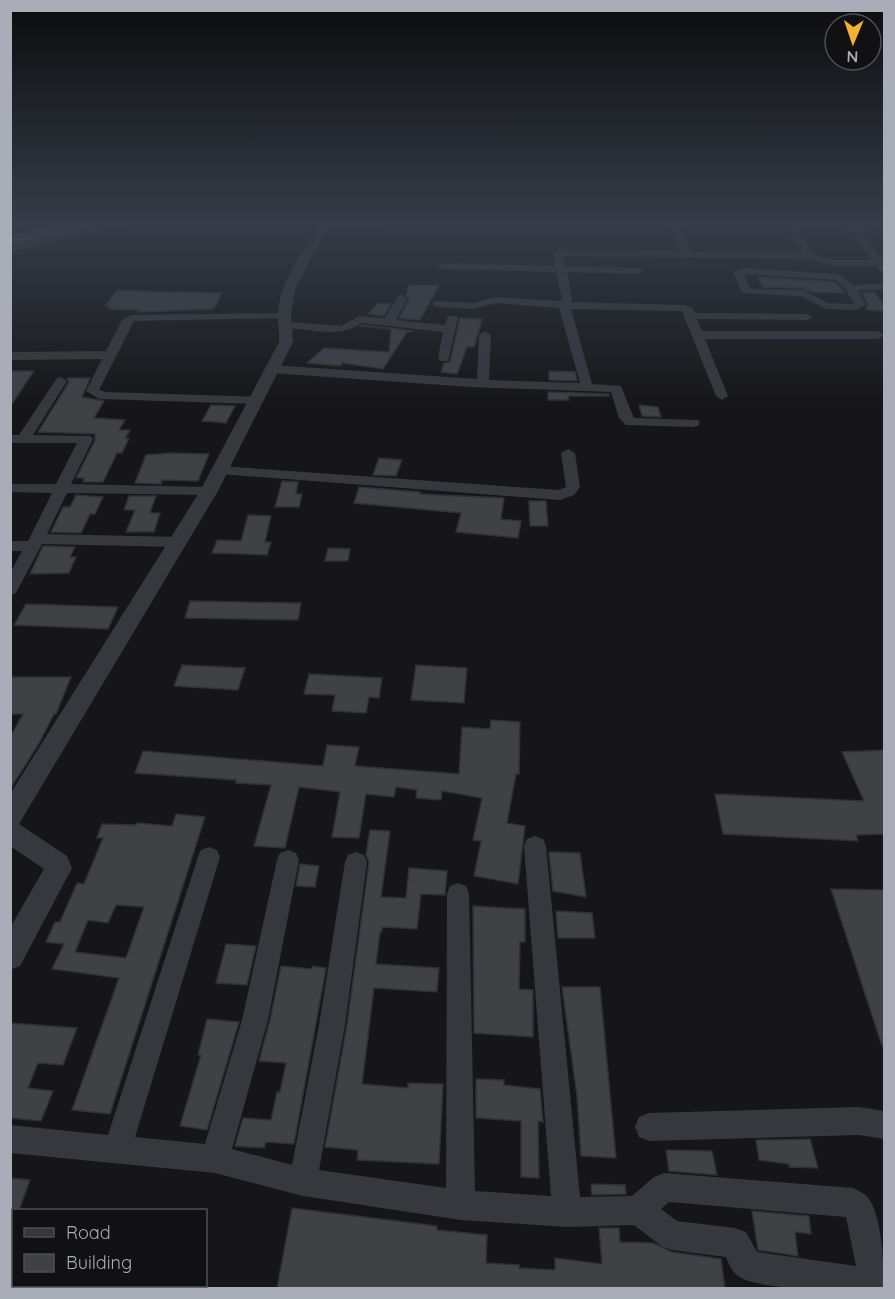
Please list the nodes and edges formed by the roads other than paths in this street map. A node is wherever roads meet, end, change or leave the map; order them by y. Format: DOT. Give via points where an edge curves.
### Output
graph roads {
  1 [pos="291,284"];
  2 [pos="565,284"];
  3 [pos="743,284"];
  4 [pos="847,284"];
  5 [pos="885,286"];
  6 [pos="851,288"];
  7 [pos="402,298"];
  8 [pos="437,304"];
  9 [pos="563,305"];
  10 [pos="452,316"];
  11 [pos="690,316"];
  12 [pos="807,317"];
  13 [pos="285,321"];
  14 [pos="389,322"];
  15 [pos="450,329"];
  16 [pos="486,335"];
  17 [pos="878,335"];
  18 [pos="698,336"];
  19 [pos="108,355"];
  20 [pos="10,356"];
  21 [pos="444,358"];
  22 [pos="272,369"];
  23 [pos="61,381"];
  24 [pos="483,383"];
  25 [pos="587,387"];
  26 [pos="722,396"];
  27 [pos="256,400"];
  28 [pos="693,423"];
  29 [pos="17,439"];
  30 [pos="568,453"];
  31 [pos="220,470"];
  32 [pos="10,488"];
  33 [pos="60,488"];
  34 [pos="209,491"];
  35 [pos="178,542"];
  36 [pos="35,543"];
  37 [pos="10,546"];
  38 [pos="10,589"];
  39 [pos="10,817"];
  40 [pos="10,832"];
  41 [pos="535,846"];
  42 [pos="209,857"];
  43 [pos="288,860"];
  44 [pos="356,862"];
  45 [pos="458,894"];
  46 [pos="10,956"];
  47 [pos="885,1125"];
  48 [pos="649,1127"];
  49 [pos="10,1138"];
  50 [pos="118,1148"];
  51 [pos="214,1159"];
  52 [pos="303,1182"];
  53 [pos="461,1205"];
  54 [pos="638,1210"];
  55 [pos="567,1212"];
  1 -- 13 [label="street"];
  2 -- 9 [label="street" via="567,299"];
  3 -- 6 [label="street" via="746,291 803,293 826,306 859,306"];
  4 -- 6 [label="street"];
  5 -- 6 [label="street"];
  7 -- 14 [label="street"];
  8 -- 9 [label="street" via="474,306 496,300"];
  9 -- 11 [label="street" via="679,307 688,310"];
  9 -- 25 [label="street"];
  10 -- 15 [label="street"];
  11 -- 12 [label="street"];
  11 -- 18 [label="street"];
  13 -- 14 [label="street" via="341,329 360,319"];
  13 -- 19 [label="street" via="131,318"];
  13 -- 22 [label="street" via="286,342"];
  14 -- 15 [label="street"];
  15 -- 21 [label="street"];
  16 -- 24 [label="street"];
  17 -- 18 [label="street"];
  18 -- 26 [label="street"];
  19 -- 20 [label="street"];
  19 -- 27 [label="street" via="92,391 99,395"];
  22 -- 24 [label="street"];
  22 -- 27 [label="street"];
  23 -- 29 [label="street"];
  24 -- 25 [label="street"];
  25 -- 28 [label="street" via="616,389 631,422"];
  27 -- 31 [label="street"];
  29 -- 33 [label="street" via="86,439"];
  30 -- 31 [label="street" via="573,488 560,495"];
  31 -- 34 [label="street"];
  32 -- 33 [label="street"];
  33 -- 34 [label="street"];
  33 -- 36 [label="street"];
  34 -- 35 [label="street"];
  35 -- 36 [label="street"];
  35 -- 39 [label="street"];
  36 -- 37 [label="street"];
  36 -- 38 [label="street"];
  40 -- 46 [label="street" via="58,864"];
  41 -- 55 [label="street"];
  42 -- 50 [label="street"];
  43 -- 51 [label="street" via="255,1020"];
  44 -- 52 [label="street"];
  45 -- 53 [label="street"];
  47 -- 48 [label="street" via="860,1121"];
  49 -- 50 [label="street"];
  50 -- 51 [label="street"];
  51 -- 52 [label="street"];
  52 -- 53 [label="street"];
  53 -- 55 [label="street"];
  54 -- 54 [label="street" via="672,1235 735,1243 750,1266 871,1283 874,1278 859,1209 853,1203 664,1187"];
  54 -- 55 [label="street"];
}
